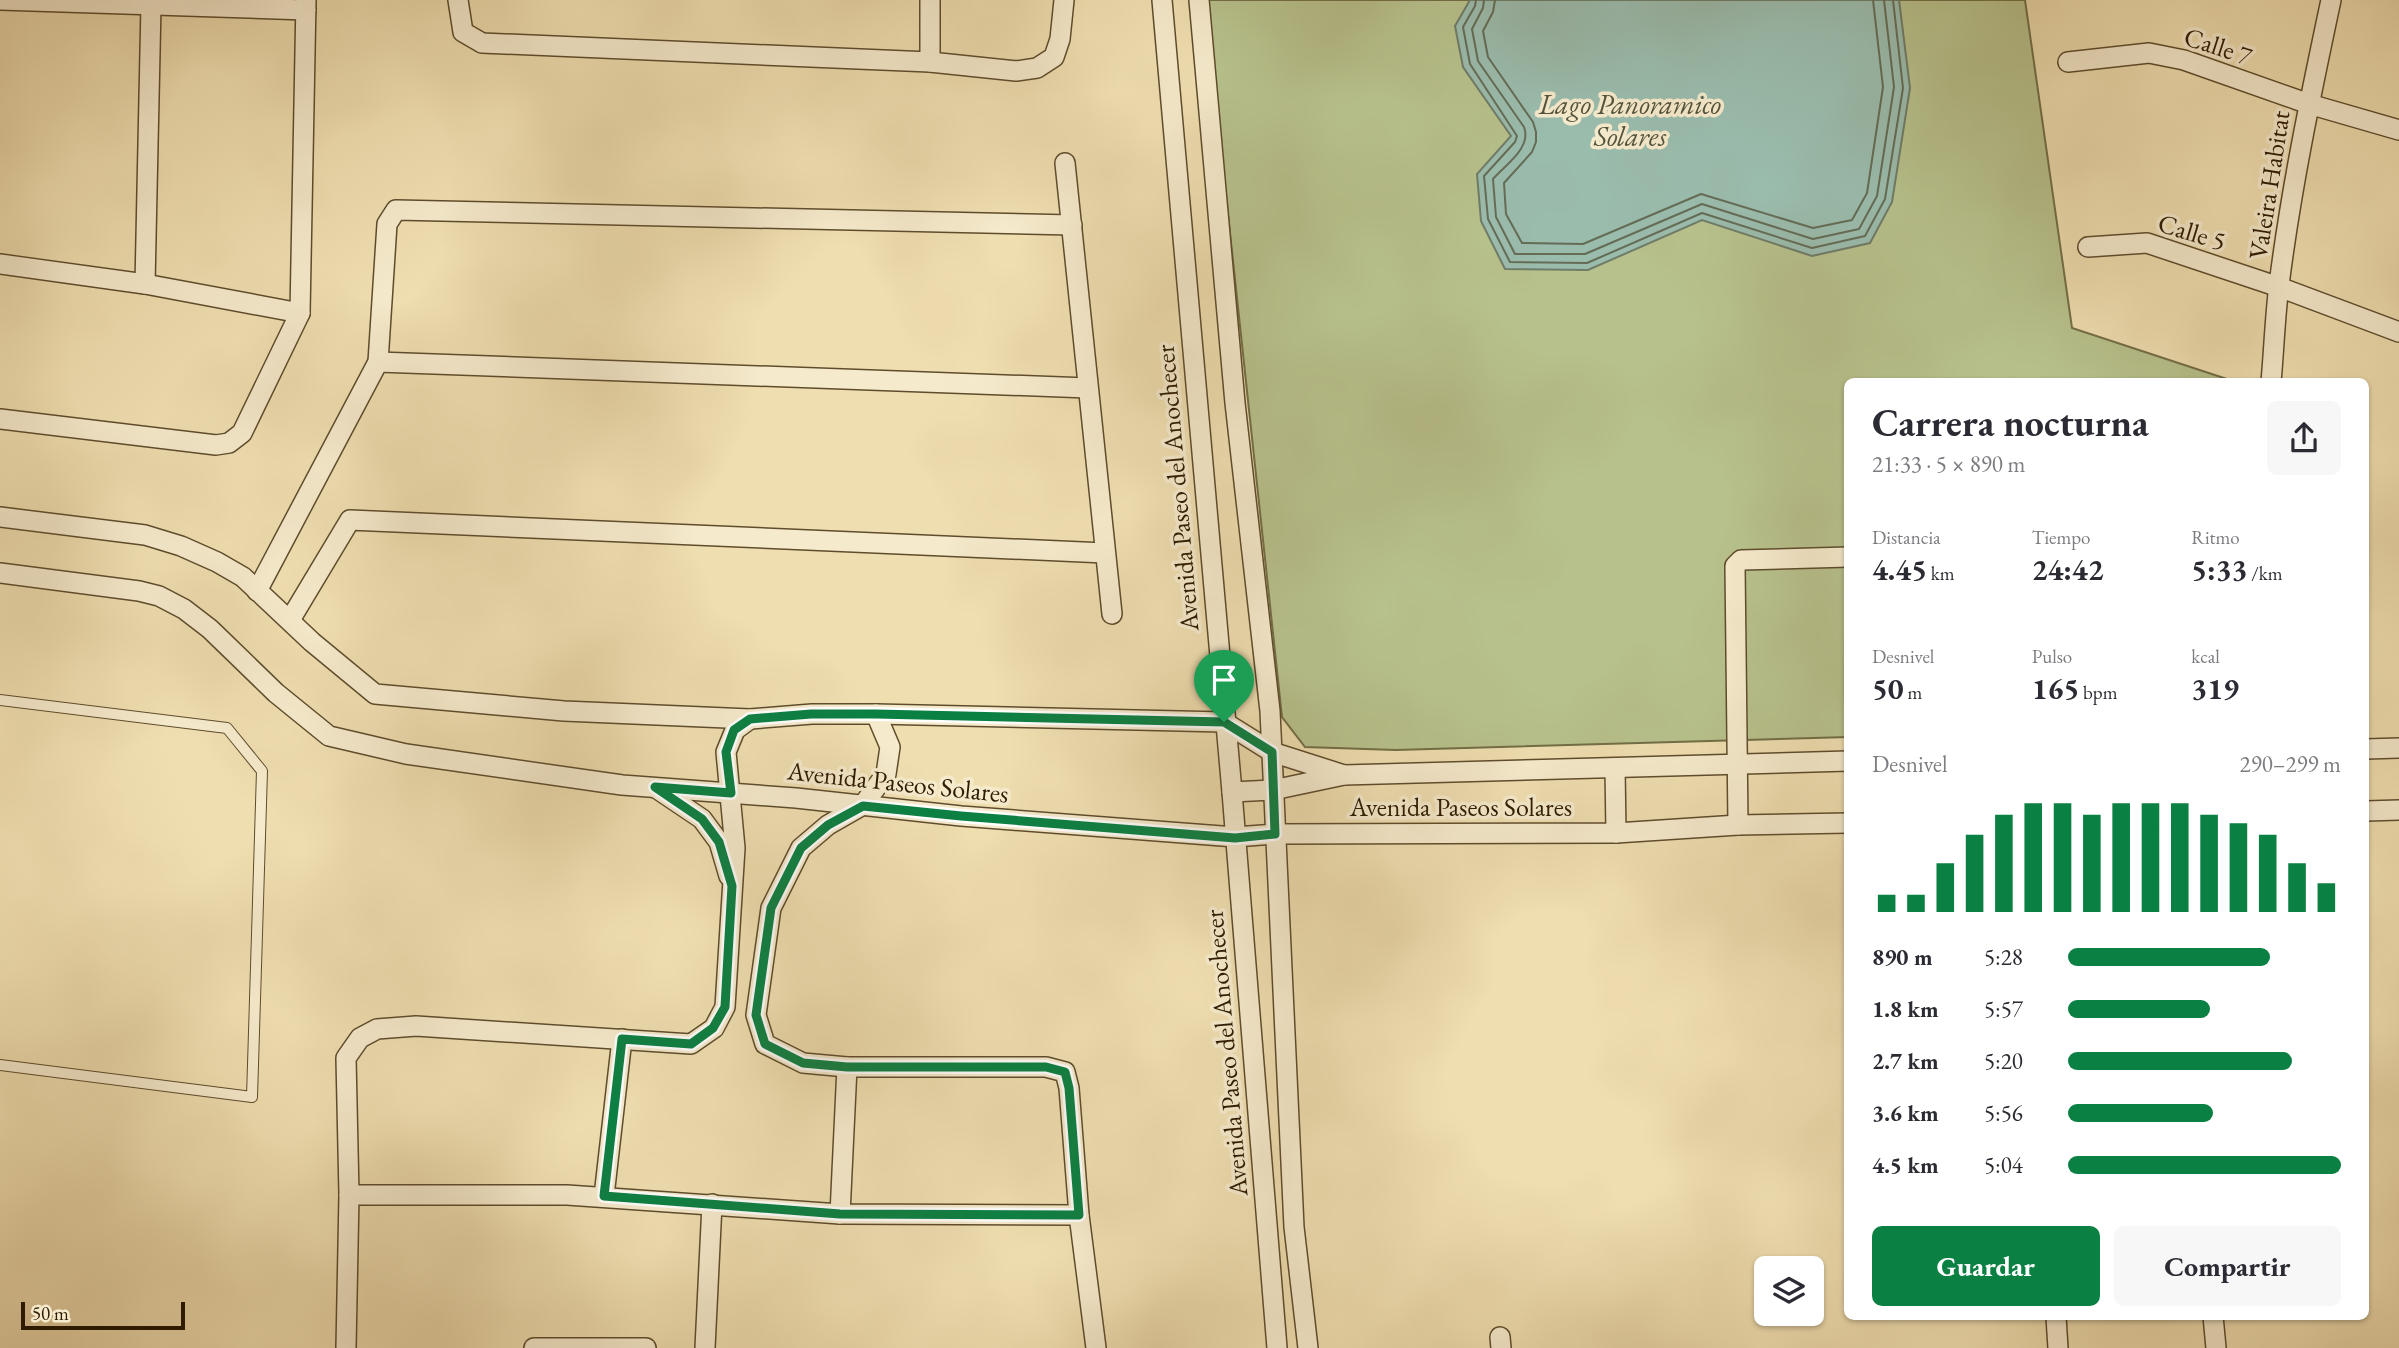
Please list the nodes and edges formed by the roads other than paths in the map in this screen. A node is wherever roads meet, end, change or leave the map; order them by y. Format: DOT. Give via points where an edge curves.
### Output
graph roads {
  1 [pos="457,0"];
  2 [pos="930,0"];
  3 [pos="1064,0"];
  4 [pos="1161,0"];
  5 [pos="1199,0"];
  6 [pos="2331,0"];
  7 [pos="0,1"];
  8 [pos="151,5"];
  9 [pos="306,5"];
  10 [pos="930,62"];
  11 [pos="2068,62"];
  12 [pos="2309,104"];
  13 [pos="2399,130"];
  14 [pos="1065,163"];
  15 [pos="1072,225"];
  16 [pos="2088,247"];
  17 [pos="0,264"];
  18 [pos="145,284"];
  19 [pos="2279,287"];
  20 [pos="300,313"];
  21 [pos="2399,332"];
  22 [pos="378,362"];
  23 [pos="2271,378"];
  24 [pos="1088,388"];
  25 [pos="0,419"];
  26 [pos="0,517"];
  27 [pos="1105,553"];
  28 [pos="1844,557"];
  29 [pos="0,573"];
  30 [pos="257,591"];
  31 [pos="1112,614"];
  32 [pos="290,620"];
  33 [pos="0,701"];
  34 [pos="876,714"];
  35 [pos="750,719"];
  36 [pos="1224,722"];
  37 [pos="2399,748"];
  38 [pos="2369,749"];
  39 [pos="1272,752"];
  40 [pos="1844,761"];
  41 [pos="1738,764"];
  42 [pos="1615,768"];
  43 [pos="1344,775"];
  44 [pos="655,787"];
  45 [pos="1273,790"];
  46 [pos="1232,792"];
  47 [pos="731,793"];
  48 [pos="863,806"];
  49 [pos="2399,810"];
  50 [pos="2369,811"];
  51 [pos="1844,822"];
  52 [pos="1738,825"];
  53 [pos="1616,833"];
  54 [pos="1275,834"];
  55 [pos="1235,838"];
  56 [pos="732,886"];
  57 [pos="622,1039"];
  58 [pos="0,1065"];
  59 [pos="847,1067"];
  60 [pos="349,1195"];
  61 [pos="604,1196"];
  62 [pos="712,1204"];
  63 [pos="840,1214"];
  64 [pos="1079,1215"];
  65 [pos="2056,1320"];
  66 [pos="2213,1320"];
  67 [pos="346,1348"];
  68 [pos="534,1348"];
  69 [pos="646,1348"];
  70 [pos="705,1348"];
  71 [pos="1096,1348"];
  72 [pos="1277,1348"];
  73 [pos="1308,1348"];
  74 [pos="2058,1348"];
  75 [pos="2216,1348"];
  1 -- 10 [label="street" via="463,32 482,43"];
  2 -- 10 [label="street"];
  3 -- 10 [label="street" via="1054,57 1037,68 1016,71"];
  4 -- 36 [label="street, Avenida Paseo del Anochecer"];
  5 -- 39 [label="street, Avenida Paseo del Anochecer"];
  6 -- 12 [label="street, Valeira Habitat"];
  7 -- 8 [label="street"];
  8 -- 9 [label="street"];
  8 -- 18 [label="street"];
  9 -- 20 [label="street"];
  11 -- 12 [label="street, Calle 7" via="2149,53 2184,60"];
  12 -- 13 [label="street, Calle 7"];
  12 -- 19 [label="street, Valeira Habitat"];
  14 -- 15 [label="street"];
  15 -- 22 [label="street" via="396,210 387,224"];
  15 -- 24 [label="street"];
  16 -- 19 [label="street, Calle 5" via="2147,243"];
  17 -- 18 [label="street"];
  18 -- 20 [label="street"];
  19 -- 21 [label="street, Calle 5"];
  19 -- 23 [label="street, Valeira Habitat"];
  20 -- 25 [label="street" via="242,433 229,443"];
  22 -- 24 [label="street"];
  22 -- 30 [label="street"];
  24 -- 27 [label="street"];
  26 -- 30 [label="street, Avenida Paseos Solares" via="145,536 181,546 243,577"];
  27 -- 31 [label="street"];
  27 -- 32 [label="street" via="350,520"];
  28 -- 41 [label="street" via="1741,560 1735,566"];
  29 -- 44 [label="street, Avenida Paseos Solares" via="159,596 210,629 329,736 406,754"];
  30 -- 32 [label="street, Avenida Paseos Solares"];
  32 -- 35 [label="street, Avenida Paseos Solares" via="375,694 564,711"];
  33 -- 58 [label="lane" via="227,728 262,771 252,1097"];
  34 -- 35 [label="street, Avenida Paseos Solares"];
  34 -- 36 [label="street, Avenida Paseos Solares"];
  34 -- 48 [label="street" via="890,747 886,774"];
  35 -- 47 [label="street" via="734,730 726,752"];
  36 -- 39 [label="street, Avenida Paseos Solares"];
  36 -- 46 [label="street, Avenida Paseo del Anochecer"];
  37 -- 38 [label="street"];
  39 -- 43 [label="street, Avenida Paseos Solares"];
  39 -- 45 [label="street, Avenida Paseo del Anochecer"];
  40 -- 41 [label="street, Avenida Paseos Solares"];
  41 -- 42 [label="street, Avenida Paseos Solares"];
  41 -- 52 [label="street"];
  42 -- 43 [label="street, Avenida Paseos Solares"];
  42 -- 53 [label="street"];
  43 -- 45 [label="street, Avenida Paseos Solares"];
  44 -- 47 [label="street, Avenida Paseos Solares"];
  44 -- 56 [label="street" via="702,819 719,842"];
  45 -- 46 [label="street, Avenida Paseos Solares"];
  45 -- 54 [label="street, Avenida Paseo del Anochecer"];
  46 -- 55 [label="street, Avenida Paseo del Anochecer"];
  47 -- 48 [label="street, Avenida Paseos Solares"];
  47 -- 56 [label="street"];
  48 -- 55 [label="street, Avenida Paseos Solares"];
  48 -- 59 [label="street" via="828,825 801,848 771,908 756,1015 765,1044 803,1063"];
  49 -- 50 [label="street"];
  51 -- 52 [label="street, Avenida Paseos Solares"];
  52 -- 53 [label="street, Avenida Paseos Solares"];
  53 -- 54 [label="street, Avenida Paseos Solares"];
  54 -- 55 [label="street, Avenida Paseos Solares"];
  54 -- 73 [label="street, Avenida Paseo del Anochecer" via="1294,1227"];
  55 -- 72 [label="street, Avenida Paseo del Anochecer"];
  56 -- 57 [label="street" via="725,1007 713,1028 691,1044"];
  57 -- 60 [label="street" via="416,1026 377,1029 360,1038 346,1058"];
  57 -- 61 [label="street"];
  59 -- 63 [label="street"];
  59 -- 64 [label="street" via="1046,1067 1065,1072"];
  60 -- 61 [label="street"];
  60 -- 67 [label="street"];
  61 -- 62 [label="street"];
  62 -- 63 [label="street"];
  62 -- 70 [label="street"];
  63 -- 64 [label="street"];
  64 -- 71 [label="street"];
  65 -- 74 [label="street"];
  66 -- 75 [label="street"];
  68 -- 69 [label="street"];
}
